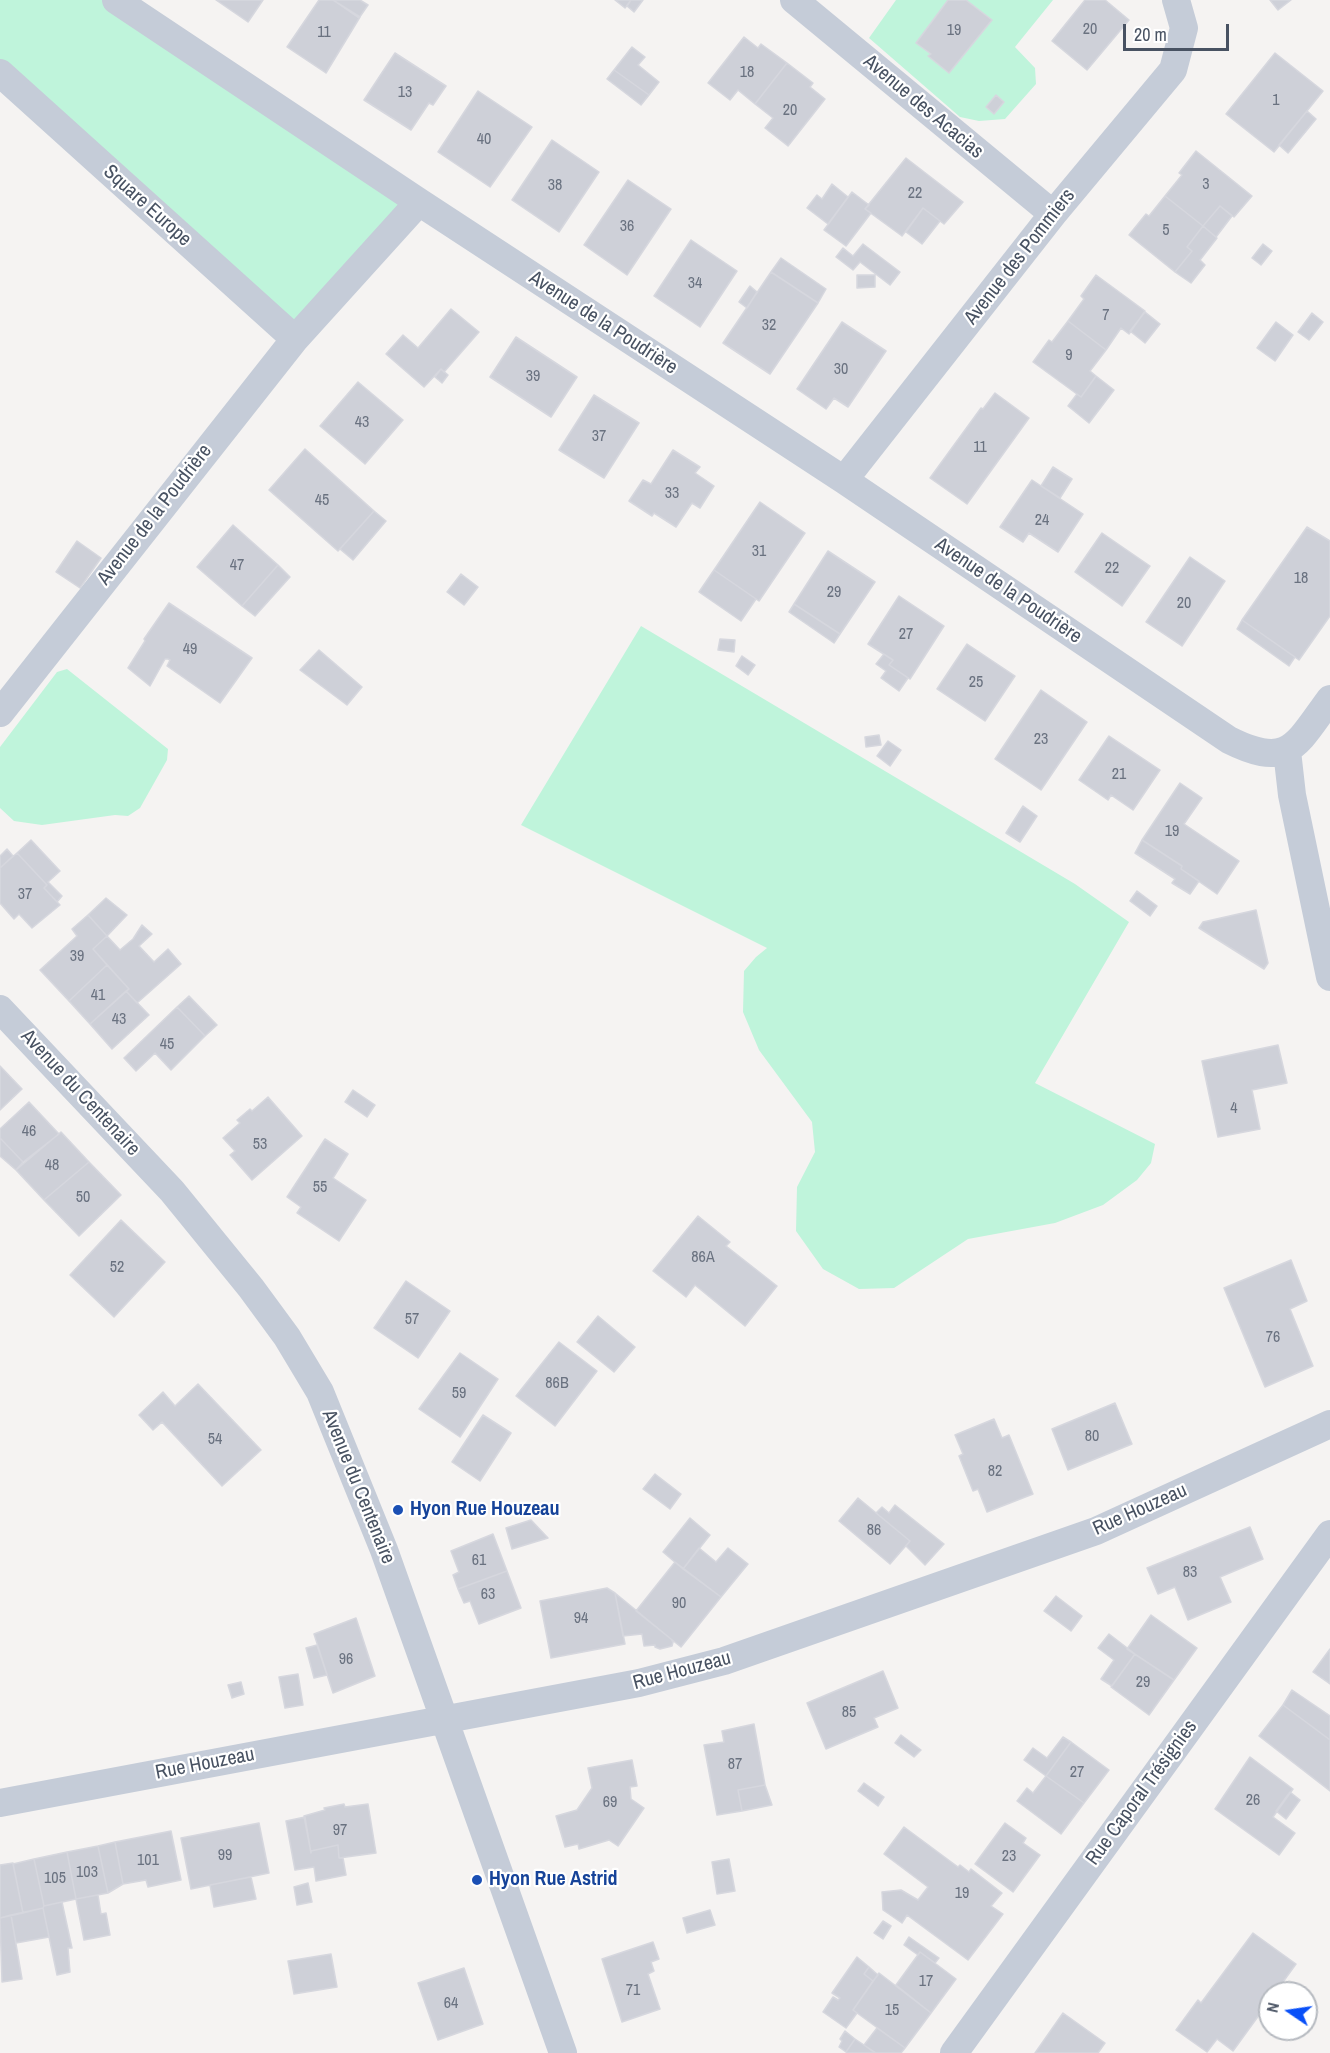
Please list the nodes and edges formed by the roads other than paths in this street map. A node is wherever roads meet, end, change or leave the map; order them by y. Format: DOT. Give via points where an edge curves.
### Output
graph roads {
  1 [pos="116,0"];
  2 [pos="794,0"];
  3 [pos="1176,0"];
  4 [pos="0,73"];
  5 [pos="419,202"];
  6 [pos="1053,214"];
  7 [pos="295,339"];
  8 [pos="844,480"];
  9 [pos="1330,699"];
  10 [pos="0,713"];
  11 [pos="1287,752"];
  12 [pos="1330,977"];
  13 [pos="0,1009"];
  14 [pos="1330,1424"];
  15 [pos="1330,1534"];
  16 [pos="444,1719"];
  17 [pos="0,1803"];
  18 [pos="563,2053"];
  19 [pos="954,2053"];
  1 -- 5 [label="street"];
  2 -- 6 [label="street, Avenue des Acacias"];
  3 -- 6 [label="street, Avenue des Pommiers" via="1184,28 1173,70"];
  4 -- 7 [label="street, Square Europe"];
  5 -- 7 [label="street, Avenue de la Poudrière"];
  5 -- 8 [label="street, Avenue de la Poudrière"];
  6 -- 8 [label="street, Avenue des Pommiers"];
  7 -- 10 [label="street, Avenue de la Poudrière"];
  8 -- 11 [label="street, Avenue de la Poudrière" via="1229,740 1251,751"];
  9 -- 11 [label="street"];
  11 -- 12 [label="street" via="1292,795"];
  13 -- 16 [label="street, Avenue du Centenaire" via="172,1191 287,1337 320,1392 384,1550"];
  14 -- 16 [label="street, Rue Houzeau" via="1096,1531 724,1661 639,1683"];
  15 -- 19 [label="street, Rue Caporal Trésignies"];
  16 -- 17 [label="street, Rue Houzeau"];
  16 -- 18 [label="street, Avenue du Centenaire"];
}
